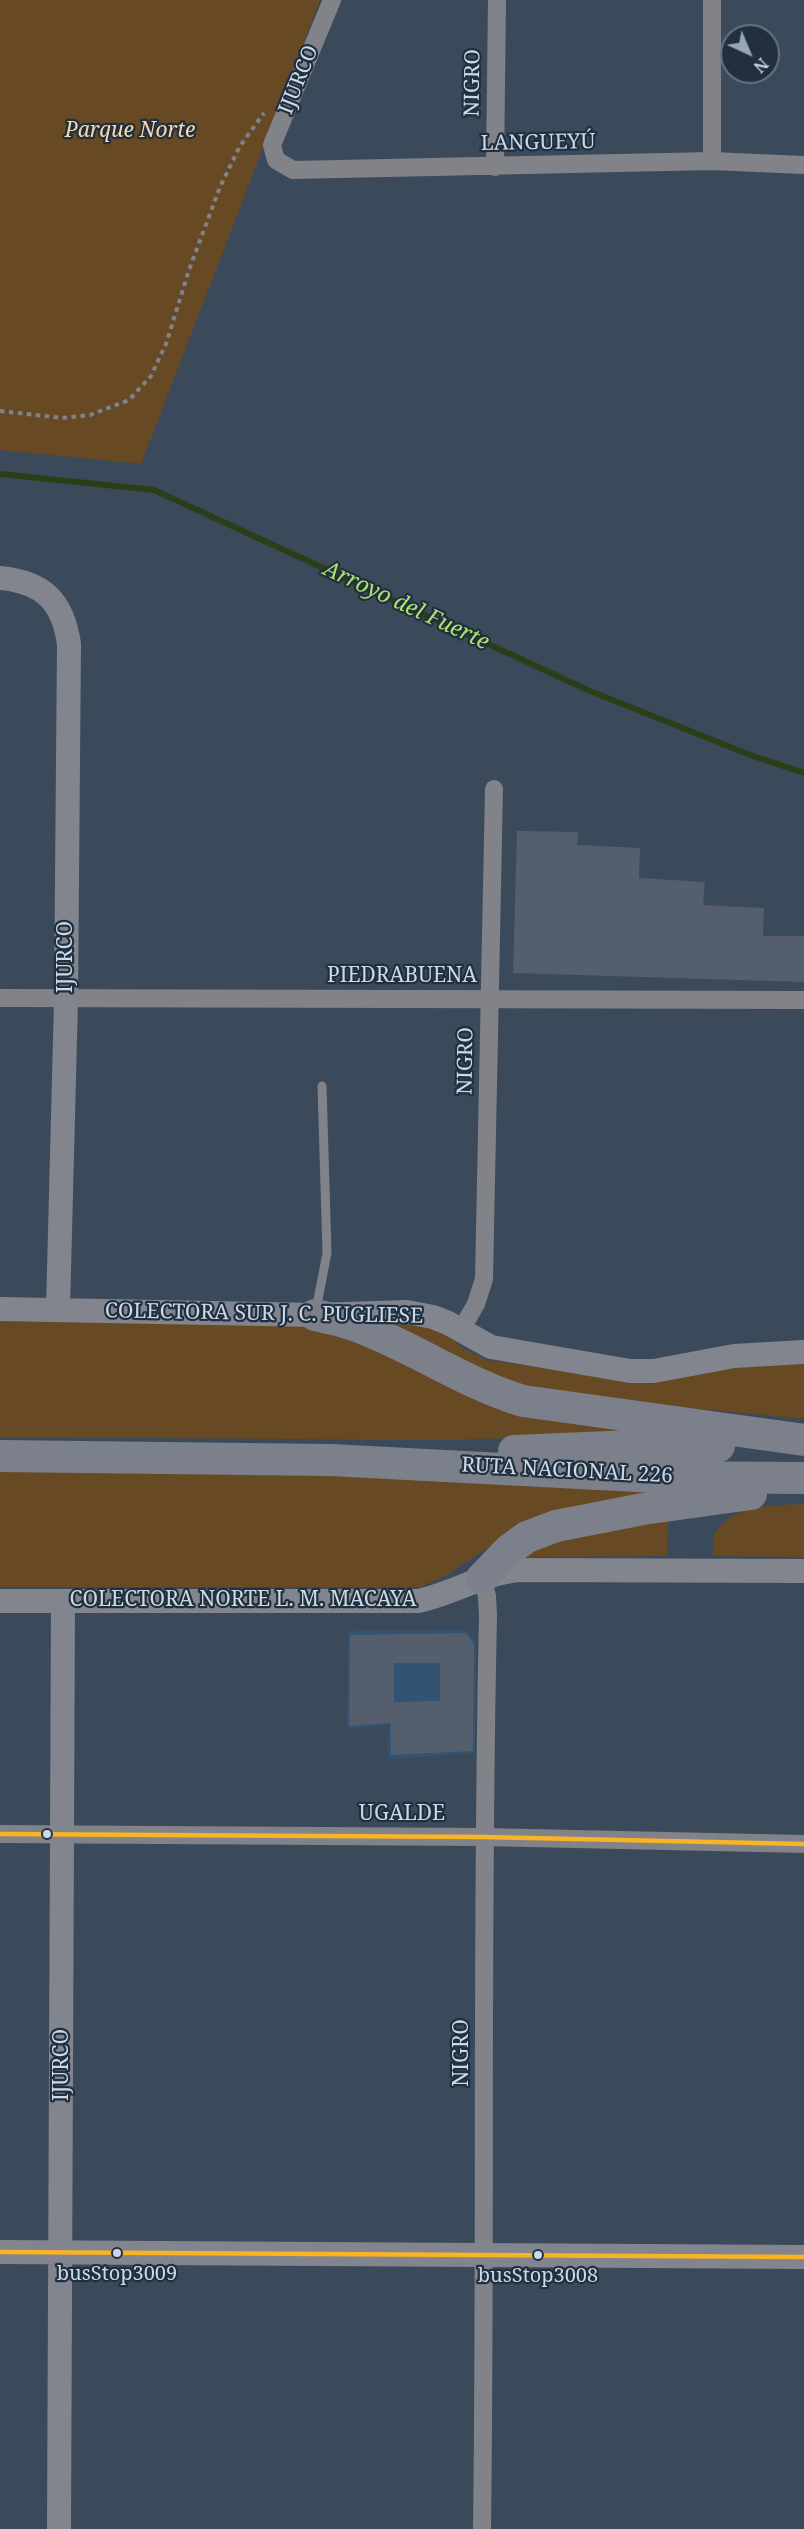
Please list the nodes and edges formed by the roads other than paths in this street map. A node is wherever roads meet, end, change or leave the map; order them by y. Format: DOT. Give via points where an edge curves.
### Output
graph roads {
  1 [pos="332,0"];
  2 [pos="497,0"];
  3 [pos="712,0"];
  4 [pos="276,160"];
  5 [pos="712,161"];
  6 [pos="804,165"];
  7 [pos="495,167"];
  8 [pos="0,578"];
  9 [pos="494,789"];
  10 [pos="0,998"];
  11 [pos="490,999"];
  12 [pos="66,1000"];
  13 [pos="804,1000"];
  14 [pos="322,1086"];
  15 [pos="0,1309"];
  16 [pos="58,1309"];
  17 [pos="315,1315"];
  18 [pos="461,1330"];
  19 [pos="804,1352"];
  20 [pos="804,1440"];
  21 [pos="804,1447"];
  22 [pos="0,1456"];
  23 [pos="330,1460"];
  24 [pos="804,1479"];
  25 [pos="804,1487"];
  26 [pos="804,1571"];
  27 [pos="482,1578"];
  28 [pos="0,1601"];
  29 [pos="63,1601"];
  30 [pos="64,1833"];
  31 [pos="0,1834"];
  32 [pos="483,1837"];
  33 [pos="804,1844"];
  34 [pos="0,2252"];
  35 [pos="61,2253"];
  36 [pos="485,2255"];
  37 [pos="804,2257"];
  38 [pos="59,2529"];
  39 [pos="482,2529"];
  1 -- 4 [label="street, IJURCO" via="272,145"];
  2 -- 7 [label="street, NIGRO"];
  3 -- 5 [label="street"];
  4 -- 7 [label="street, LANGUEYÚ" via="293,170"];
  5 -- 6 [label="street, LANGUEYÚ"];
  5 -- 7 [label="street, LANGUEYÚ"];
  8 -- 12 [label="street, IJURCO" via="36,589 58,607 69,644"];
  9 -- 11 [label="street, NIGRO"];
  10 -- 12 [label="street, PIEDRABUENA"];
  11 -- 12 [label="street, PIEDRABUENA"];
  11 -- 13 [label="street, PIEDRABUENA"];
  11 -- 18 [label="street, NIGRO" via="484,1279"];
  12 -- 16 [label="street, IJURCO"];
  14 -- 17 [label="lane" via="327,1253"];
  15 -- 16 [label="street, COLECTORA SUR J. C. PUGLIESE"];
  16 -- 17 [label="street, COLECTORA SUR J. C. PUGLIESE"];
  17 -- 18 [label="street, COLECTORA SUR J. C. PUGLIESE" via="407,1312 434,1317"];
  17 -- 20 [label="highway" via="360,1328 488,1389 524,1401"];
  18 -- 19 [label="street, COLECTORA SUR J. C. PUGLIESE" via="506,1351 630,1371 654,1371 734,1356"];
  21 -- 23 [label="highway, RUTA NACIONAL 226" via="656,1445"];
  22 -- 23 [label="highway, RUTA NACIONAL 226"];
  23 -- 24 [label="highway, RUTA NACIONAL 226" via="657,1477"];
  25 -- 27 [label="highway" via="643,1509 556,1526 527,1537"];
  26 -- 27 [label="street, COLECTORA NORTE L. M. MACAYA" via="519,1570"];
  27 -- 29 [label="street, COLECTORA NORTE L. M. MACAYA" via="440,1597 418,1601"];
  27 -- 32 [label="street, NIGRO" via="488,1616"];
  28 -- 29 [label="street, COLECTORA NORTE L. M. MACAYA"];
  29 -- 30 [label="street, IJURCO"];
  30 -- 31 [label="street, UGALDE"];
  30 -- 32 [label="street, UGALDE"];
  30 -- 35 [label="street, IJURCO"];
  32 -- 33 [label="street, UGALDE"];
  32 -- 36 [label="street, NIGRO"];
  34 -- 35 [label="street"];
  35 -- 36 [label="street"];
  35 -- 38 [label="street, IJURCO"];
  36 -- 37 [label="street"];
  36 -- 39 [label="street, NIGRO"];
}
